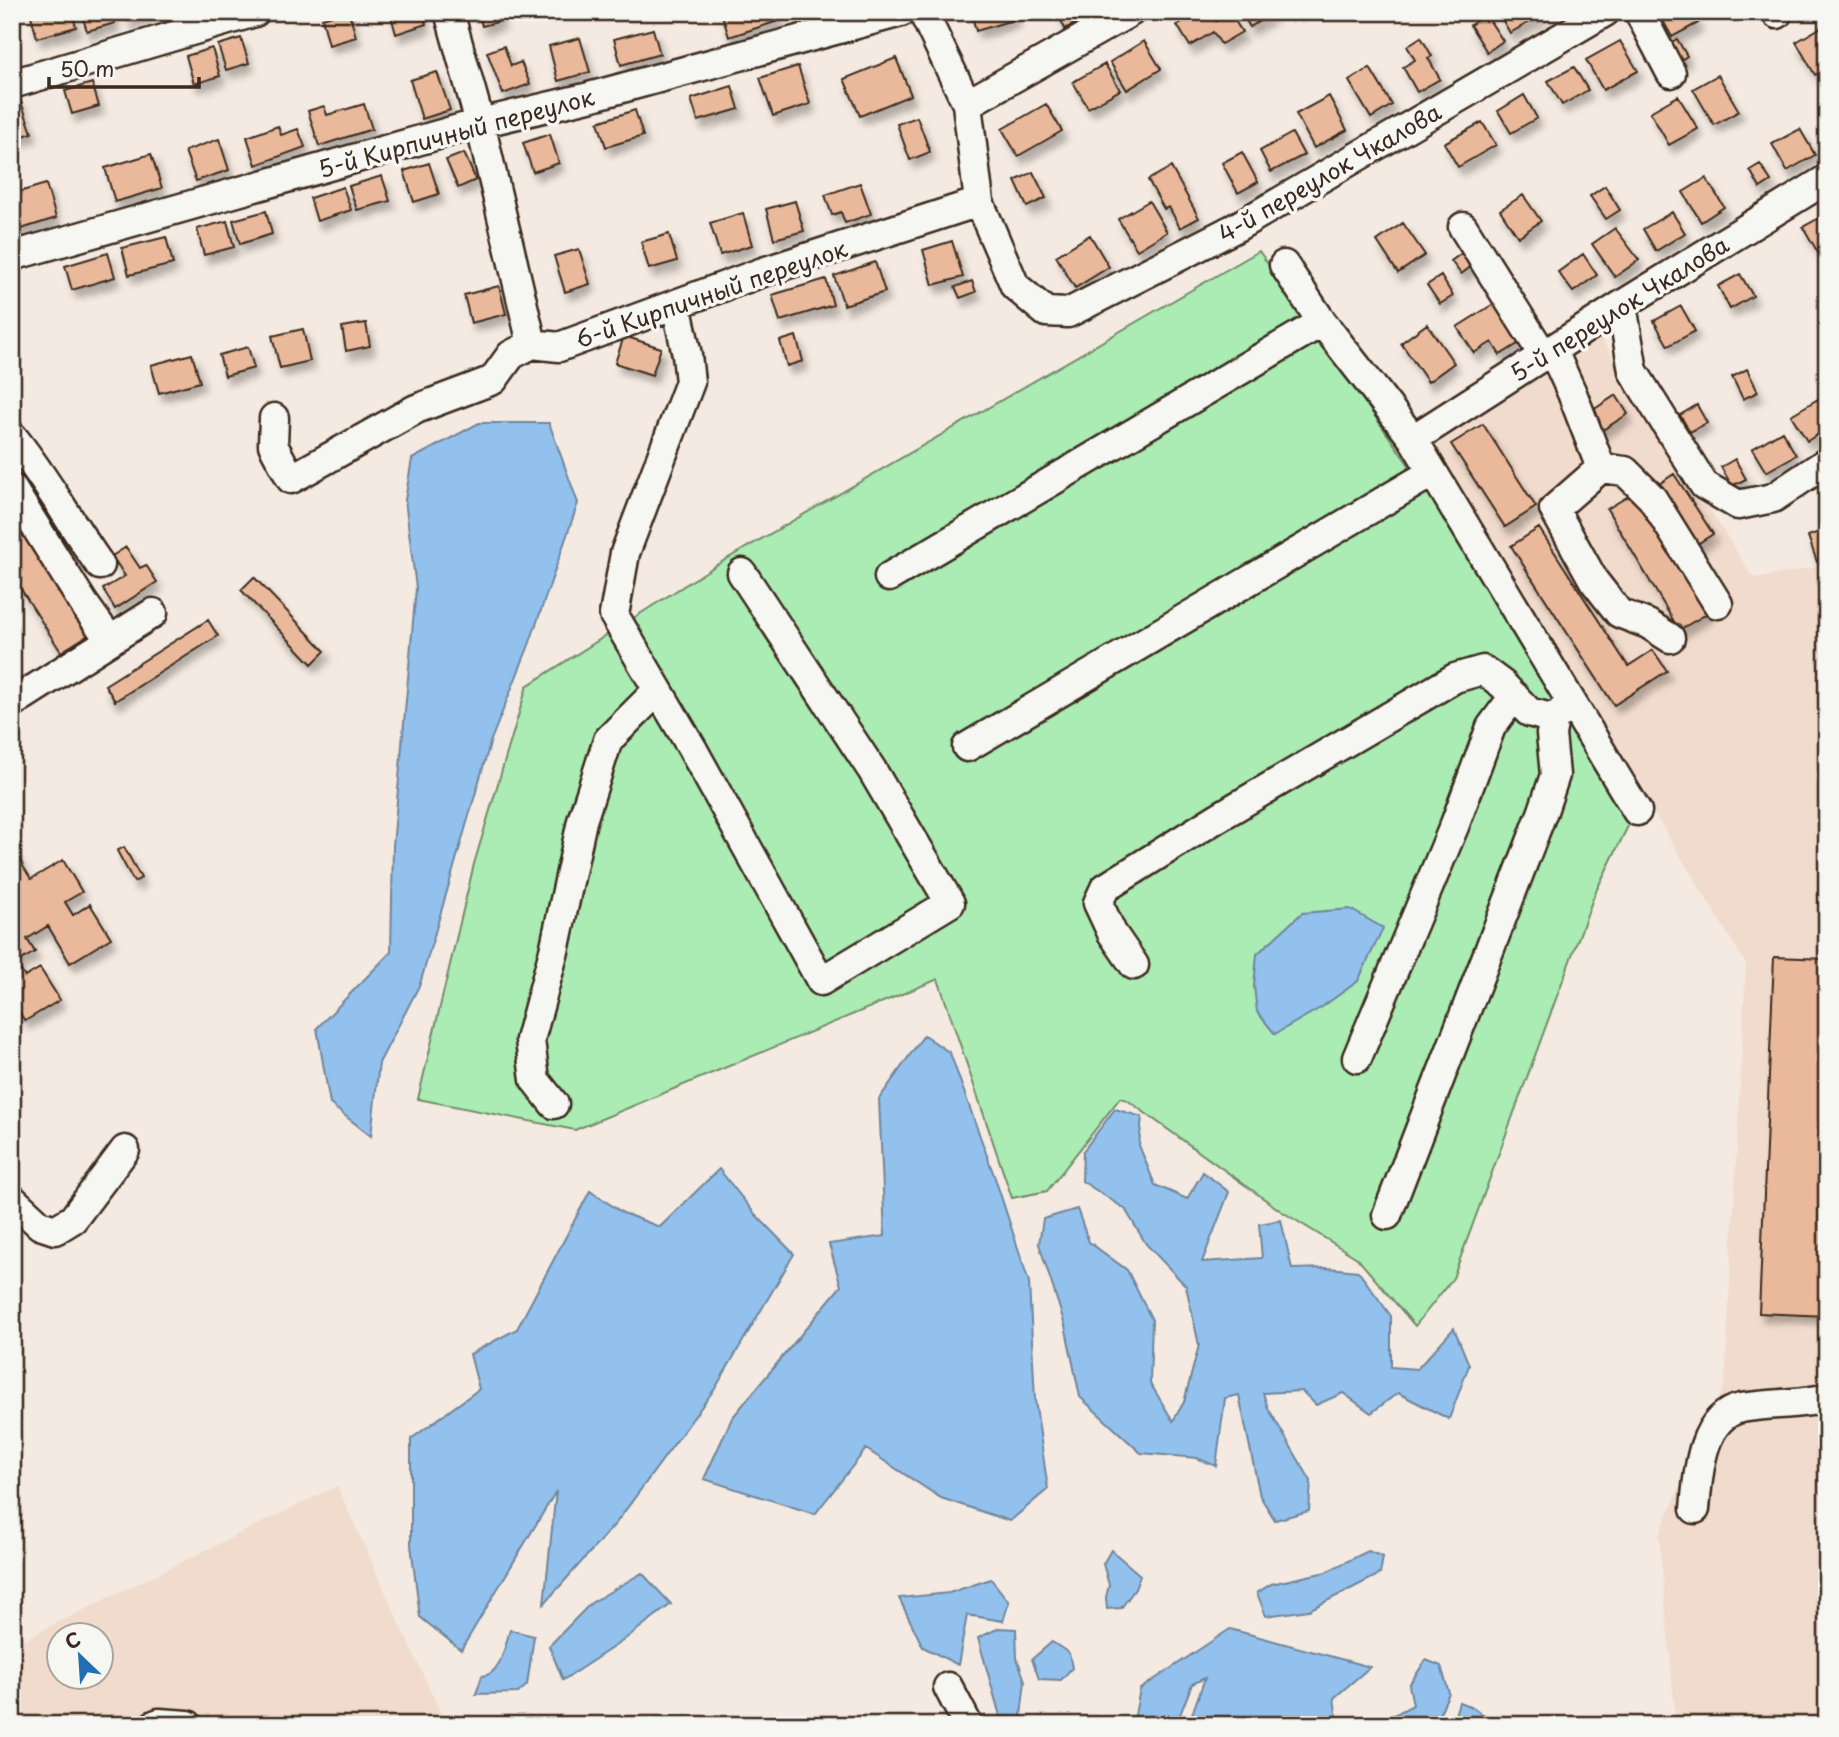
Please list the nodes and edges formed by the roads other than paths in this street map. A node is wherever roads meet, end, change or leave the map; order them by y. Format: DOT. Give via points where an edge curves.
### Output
graph roads {
  1 [pos="255,12"];
  2 [pos="449,12"];
  3 [pos="901,12"];
  4 [pos="923,12"];
  5 [pos="1130,12"];
  6 [pos="1605,12"];
  7 [pos="1639,12"];
  8 [pos="1671,73"];
  9 [pos="12,84"];
  10 [pos="967,104"];
  11 [pos="480,123"];
  12 [pos="1827,179"];
  13 [pos="979,202"];
  14 [pos="1463,228"];
  15 [pos="12,256"];
  16 [pos="1284,265"];
  17 [pos="676,304"];
  18 [pos="1622,305"];
  19 [pos="1322,322"];
  20 [pos="531,344"];
  21 [pos="1549,353"];
  22 [pos="274,418"];
  23 [pos="12,436"];
  24 [pos="1413,439"];
  25 [pos="1827,462"];
  26 [pos="1601,468"];
  27 [pos="1433,472"];
  28 [pos="12,489"];
  29 [pos="100,565"];
  30 [pos="742,573"];
  31 [pos="888,577"];
  32 [pos="1718,604"];
  33 [pos="153,613"];
  34 [pos="1670,639"];
  35 [pos="110,640"];
  36 [pos="657,691"];
  37 [pos="1514,696"];
  38 [pos="12,702"];
  39 [pos="1563,711"];
  40 [pos="967,747"];
  41 [pos="1637,811"];
  42 [pos="1134,965"];
  43 [pos="1357,1058"];
  44 [pos="554,1104"];
  45 [pos="125,1150"];
  46 [pos="12,1199"];
  47 [pos="1387,1215"];
  48 [pos="1827,1398"];
  49 [pos="1695,1508"];
  50 [pos="948,1687"];
  51 [pos="154,1725"];
  52 [pos="188,1725"];
  53 [pos="968,1725"];
  1 -- 9 [label="street"];
  2 -- 11 [label="street"];
  3 -- 11 [label="street, 5-й Кирпичный переулок"];
  4 -- 10 [label="street"];
  5 -- 10 [label="street"];
  6 -- 13 [label="street, 4-й переулок Чкалова" via="1235,228 1068,313 1046,312 1015,286"];
  7 -- 8 [label="street"];
  10 -- 13 [label="street"];
  11 -- 15 [label="street, 5-й Кирпичный переулок"];
  11 -- 20 [label="street"];
  12 -- 18 [label="street, 5-й переулок Чкалова"];
  13 -- 17 [label="street, 6-й Кирпичный переулок"];
  14 -- 21 [label="street"];
  16 -- 19 [label="street"];
  17 -- 20 [label="street, 6-й Кирпичный переулок" via="559,347"];
  17 -- 36 [label="street" via="690,382 625,552 614,615"];
  18 -- 21 [label="street, 5-й переулок Чкалова"];
  18 -- 25 [label="street" via="1633,371 1704,485 1738,505 1773,498"];
  19 -- 24 [label="street"];
  19 -- 31 [label="street"];
  20 -- 22 [label="street" via="511,355 493,380 416,409 291,480 273,444"];
  21 -- 24 [label="street, 5-й переулок Чкалова"];
  21 -- 26 [label="street"];
  23 -- 29 [label="street"];
  24 -- 27 [label="street"];
  26 -- 32 [label="street" via="1625,471 1652,498"];
  26 -- 34 [label="street" via="1554,509 1594,581 1619,613"];
  27 -- 39 [label="street"];
  27 -- 40 [label="street"];
  28 -- 35 [label="street"];
  30 -- 36 [label="street" via="872,770 950,903 821,981"];
  33 -- 35 [label="street"];
  35 -- 38 [label="street"];
  36 -- 44 [label="street" via="608,740 582,821 530,1040 535,1080"];
  37 -- 39 [label="street" via="1529,712"];
  37 -- 42 [label="street" via="1483,670 1455,678 1105,888 1098,903"];
  37 -- 43 [label="street" via="1491,727"];
  39 -- 41 [label="street"];
  39 -- 47 [label="street" via="1551,734 1555,775 1543,811"];
  45 -- 46 [label="street" via="73,1219 54,1230 40,1225"];
  48 -- 49 [label="street" via="1739,1409 1718,1422 1700,1457"];
  50 -- 53 [label="street"];
  51 -- 52 [label="street"];
}
